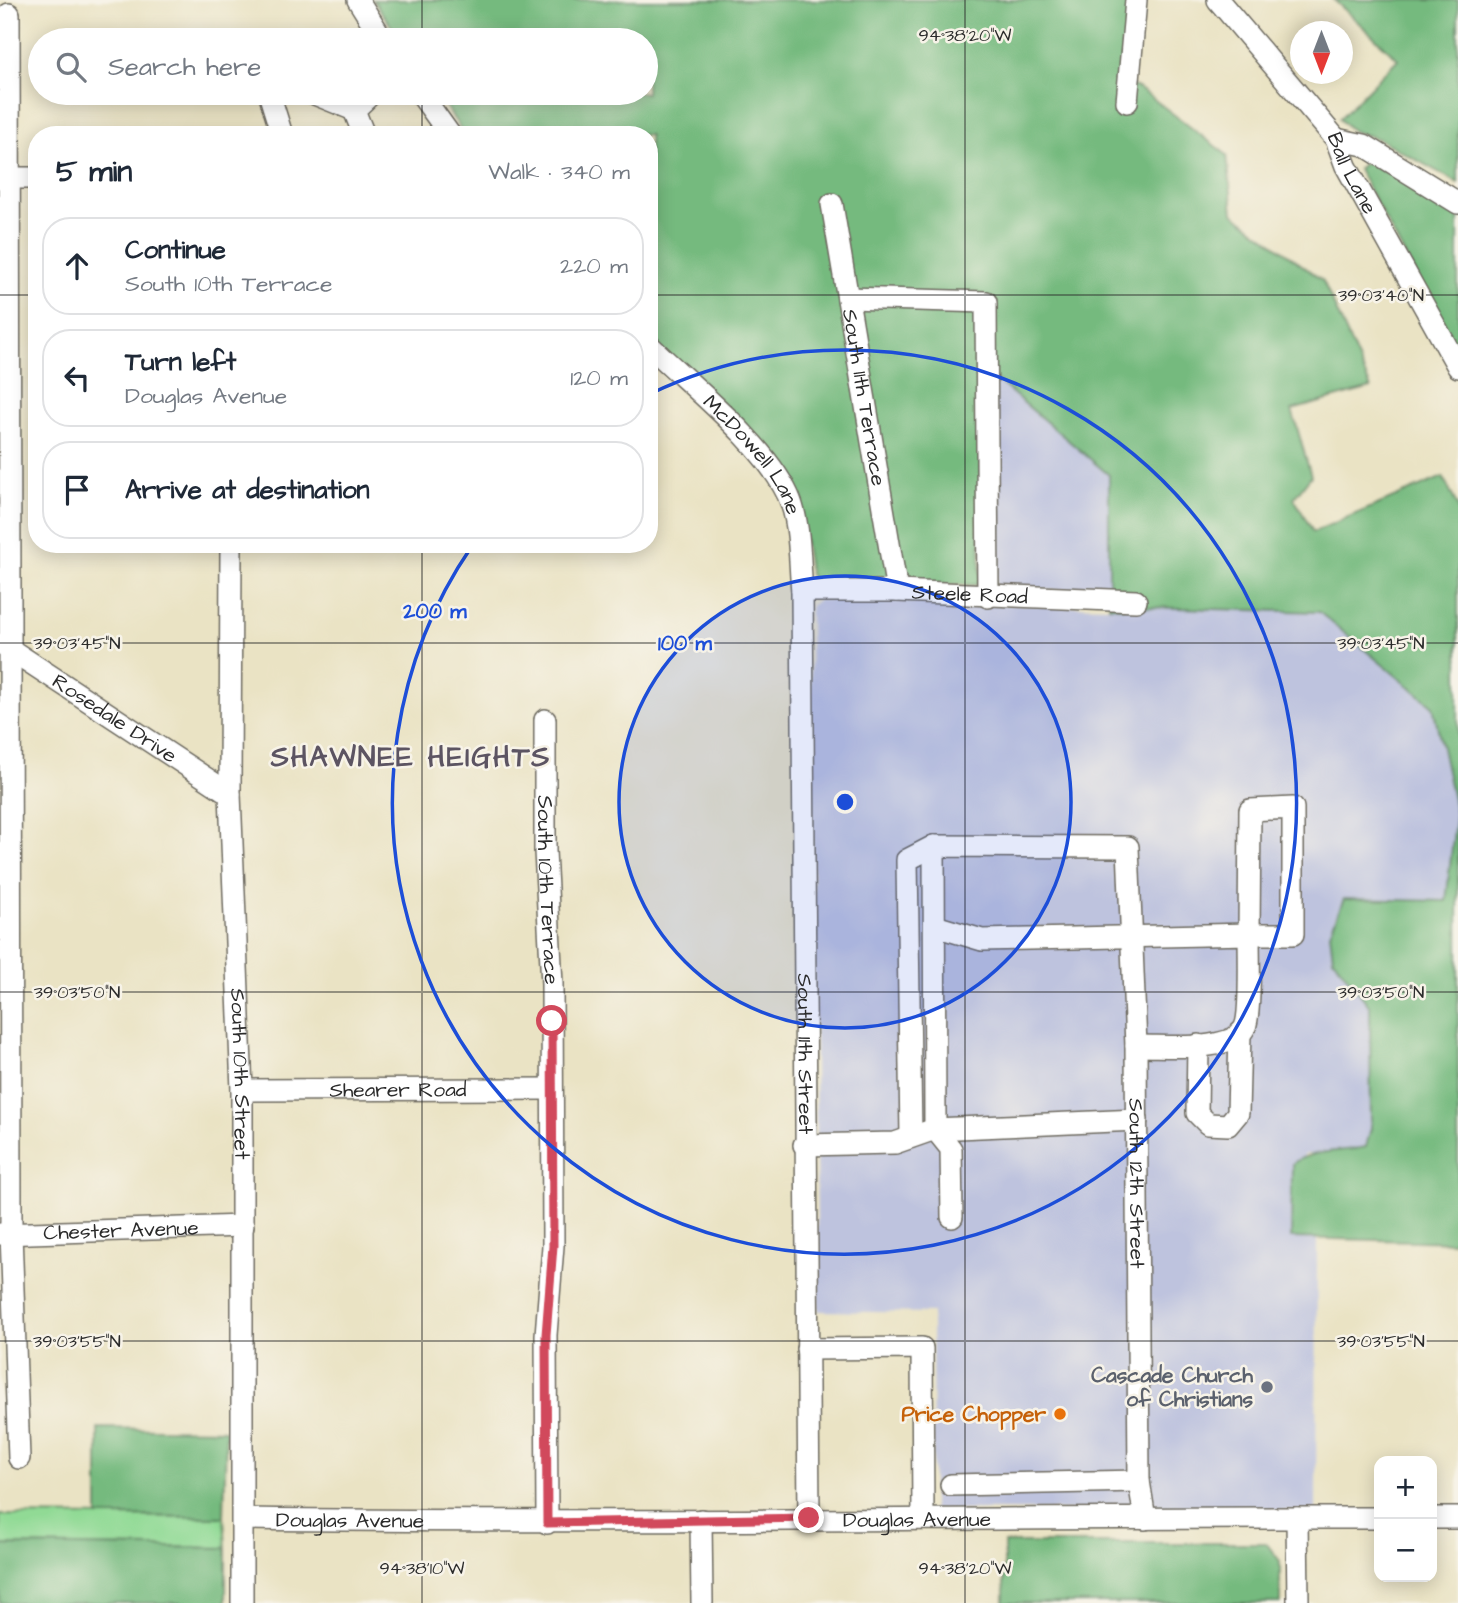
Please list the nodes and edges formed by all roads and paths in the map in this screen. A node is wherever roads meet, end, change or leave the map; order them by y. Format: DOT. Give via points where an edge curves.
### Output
graph roads {
  1 [pos="358,0"];
  2 [pos="1136,0"];
  3 [pos="1218,0"];
  4 [pos="9,14"];
  5 [pos="376,28"];
  6 [pos="1127,102"];
  7 [pos="273,105"];
  8 [pos="342,105"];
  9 [pos="359,105"];
  10 [pos="429,105"];
  11 [pos="354,110"];
  12 [pos="279,126"];
  13 [pos="360,126"];
  14 [pos="444,126"];
  15 [pos="1336,139"];
  16 [pos="5,178"];
  17 [pos="28,178"];
  18 [pos="1458,203"];
  19 [pos="832,204"];
  20 [pos="849,298"];
  21 [pos="658,354"];
  22 [pos="1458,367"];
  23 [pos="231,553"];
  24 [pos="802,591"];
  25 [pos="897,592"];
  26 [pos="988,597"];
  27 [pos="1136,601"];
  28 [pos="4,646"];
  29 [pos="545,720"];
  30 [pos="230,794"];
  31 [pos="934,846"];
  32 [pos="935,926"];
  33 [pos="1249,934"];
  34 [pos="1132,939"];
  35 [pos="1240,1032"];
  36 [pos="1198,1045"];
  37 [pos="1136,1046"];
  38 [pos="552,1089"];
  39 [pos="242,1090"];
  40 [pos="1137,1120"];
  41 [pos="935,1129"];
  42 [pos="911,1138"];
  43 [pos="804,1145"];
  44 [pos="952,1217"];
  45 [pos="243,1226"];
  46 [pos="5,1233"];
  47 [pos="807,1349"];
  48 [pos="19,1458"];
  49 [pos="1139,1481"];
  50 [pos="951,1485"];
  51 [pos="809,1518"];
  52 [pos="923,1518"];
  53 [pos="1297,1518"];
  54 [pos="1374,1518"];
  55 [pos="1437,1518"];
  56 [pos="1458,1518"];
  57 [pos="243,1519"];
  58 [pos="1145,1519"];
  59 [pos="701,1520"];
  60 [pos="547,1523"];
  61 [pos="242,1603"];
  62 [pos="702,1603"];
  63 [pos="1298,1603"];
  1 -- 5 [label="street"];
  2 -- 6 [label="street"];
  3 -- 15 [label="street, Ball Lane"];
  4 -- 16 [label="street"];
  7 -- 12 [label="street"];
  8 -- 11 [label="street"];
  9 -- 11 [label="street"];
  10 -- 14 [label="street"];
  11 -- 13 [label="street"];
  15 -- 18 [label="street" via="1364,145"];
  15 -- 22 [label="street, Ball Lane" via="1346,166"];
  16 -- 17 [label="street"];
  16 -- 28 [label="street"];
  19 -- 20 [label="street, South 11th Terrace"];
  20 -- 25 [label="street, South 11th Terrace"];
  20 -- 26 [label="street" via="986,302"];
  21 -- 24 [label="street, McDowell Lane" via="765,457 789,497"];
  23 -- 30 [label="street, South 10th Street"];
  24 -- 25 [label="street, Steele Road"];
  24 -- 43 [label="street, South 11th Street"];
  25 -- 26 [label="street, Steele Road"];
  26 -- 27 [label="street, Steele Road"];
  28 -- 30 [label="street, Rosedale Drive"];
  28 -- 46 [label="street"];
  29 -- 38 [label="street, South 10th Terrace"];
  30 -- 39 [label="street, South 10th Street"];
  31 -- 32 [label="street"];
  31 -- 34 [label="street, South 12th Street" via="1128,846"];
  31 -- 42 [label="street" via="907,860"];
  32 -- 34 [label="street" via="982,940"];
  32 -- 41 [label="street"];
  33 -- 33 [label="street" via="1293,934 1293,808 1250,810"];
  33 -- 34 [label="street"];
  33 -- 35 [label="street" via="1245,1026"];
  34 -- 37 [label="street, South 12th Street"];
  35 -- 36 [label="street" via="1235,1040 1220,1045"];
  35 -- 36 [label="street" via="1238,1113 1228,1125 1208,1124 1197,1113"];
  36 -- 37 [label="street"];
  37 -- 40 [label="street, South 12th Street"];
  38 -- 39 [label="street, Shearer Road"];
  38 -- 60 [label="street, South 10th Terrace"];
  39 -- 45 [label="street, South 10th Street"];
  40 -- 41 [label="street"];
  40 -- 49 [label="street, South 12th Street"];
  41 -- 42 [label="street"];
  41 -- 44 [label="street" via="951,1149"];
  42 -- 43 [label="street" via="871,1145"];
  43 -- 47 [label="street, South 11th Street"];
  45 -- 46 [label="street, Chester Avenue"];
  45 -- 57 [label="street, South 10th Street"];
  46 -- 48 [label="street"];
  47 -- 51 [label="street, South 11th Street"];
  47 -- 52 [label="street" via="922,1348"];
  49 -- 50 [label="street"];
  49 -- 58 [label="street, South 12th Street"];
  51 -- 52 [label="street, Douglas Avenue"];
  51 -- 59 [label="street, Douglas Avenue"];
  52 -- 58 [label="street, Douglas Avenue"];
  53 -- 54 [label="street, Douglas Avenue"];
  53 -- 58 [label="street, Douglas Avenue"];
  53 -- 63 [label="street"];
  55 -- 56 [label="street"];
  57 -- 60 [label="street, Douglas Avenue"];
  57 -- 61 [label="street, South 10th Street"];
  59 -- 60 [label="street, Douglas Avenue"];
  59 -- 62 [label="street"];
}
